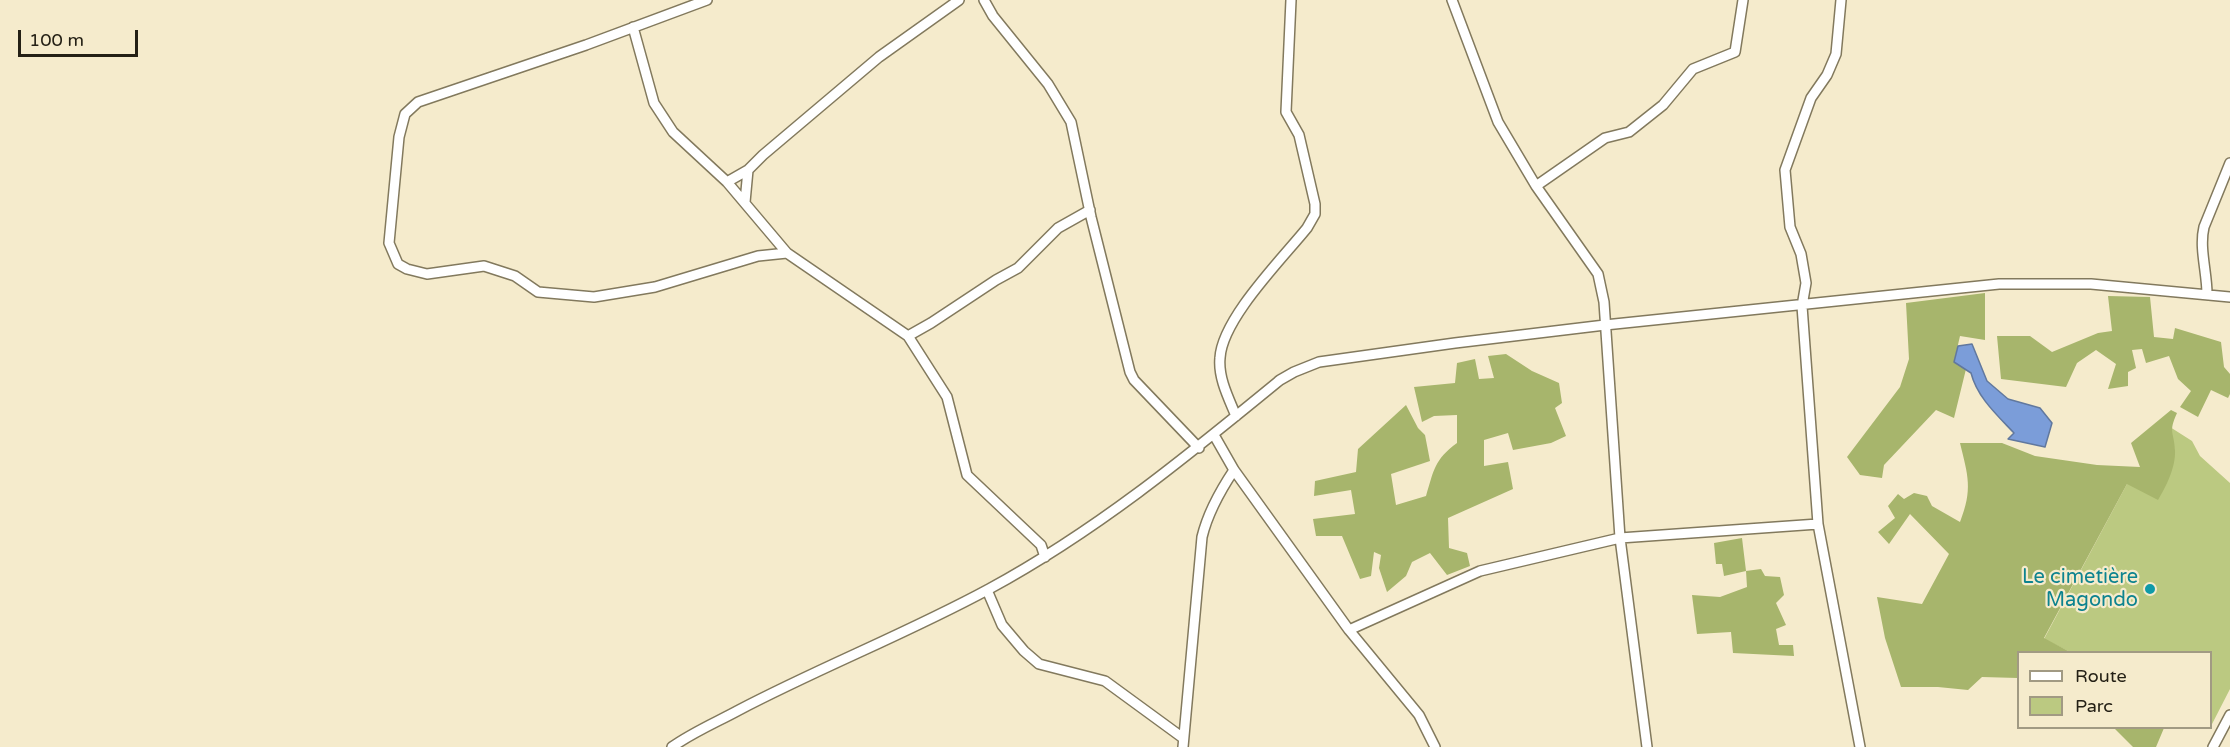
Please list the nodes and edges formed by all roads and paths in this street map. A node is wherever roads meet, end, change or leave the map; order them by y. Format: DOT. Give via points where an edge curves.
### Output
graph roads {
  1 [pos="707,0"];
  2 [pos="959,0"];
  3 [pos="984,0"];
  4 [pos="1290,0"];
  5 [pos="1452,0"];
  6 [pos="1743,0"];
  7 [pos="1841,0"];
  8 [pos="633,27"];
  9 [pos="2230,163"];
  10 [pos="748,170"];
  11 [pos="727,182"];
  12 [pos="1536,186"];
  13 [pos="745,202"];
  14 [pos="1090,210"];
  15 [pos="787,253"];
  16 [pos="2207,294"];
  17 [pos="2230,297"];
  18 [pos="1802,306"];
  19 [pos="1605,325"];
  20 [pos="908,336"];
  21 [pos="1236,416"];
  22 [pos="1214,435"];
  23 [pos="1199,448"];
  24 [pos="1234,470"];
  25 [pos="1818,524"];
  26 [pos="1620,538"];
  27 [pos="1045,557"];
  28 [pos="987,590"];
  29 [pos="1349,630"];
  30 [pos="2230,715"];
  31 [pos="1183,743"];
  32 [pos="672,747"];
  33 [pos="1435,747"];
  34 [pos="1647,747"];
  35 [pos="1860,747"];
  36 [pos="2213,747"];
  1 -- 8 [label="street"];
  2 -- 10 [label="street" via="879,57"];
  3 -- 14 [label="street" via="1060,100 1071,122"];
  4 -- 21 [label="street" via="1286,112 1299,135 1315,214 1242,307 1222,345 1220,367"];
  5 -- 12 [label="street" via="1498,122"];
  6 -- 12 [label="street" via="1735,52 1693,69 1663,105 1629,132 1605,138"];
  7 -- 18 [label="street" via="1836,54 1811,98 1785,170 1790,227 1801,254 1806,283"];
  8 -- 11 [label="street" via="654,103 673,132"];
  8 -- 15 [label="street" via="418,102 405,114 399,137 390,243 398,264 427,274 484,266 515,276 538,292 594,297 655,287 758,256"];
  9 -- 16 [label="street" via="2202,236"];
  10 -- 11 [label="street"];
  10 -- 13 [label="street"];
  11 -- 13 [label="street"];
  12 -- 19 [label="street" via="1598,274"];
  13 -- 15 [label="street"];
  14 -- 20 [label="street" via="1058,228 1018,268"];
  14 -- 23 [label="street" via="1130,372"];
  15 -- 20 [label="street"];
  16 -- 17 [label="street"];
  16 -- 18 [label="street" via="2091,284 1999,284"];
  18 -- 19 [label="street"];
  18 -- 25 [label="street"];
  19 -- 21 [label="street" via="1319,362 1287,376"];
  19 -- 26 [label="street"];
  20 -- 27 [label="street" via="947,397 967,475 1041,545"];
  21 -- 22 [label="street"];
  22 -- 23 [label="street"];
  22 -- 24 [label="street"];
  23 -- 27 [label="street"];
  24 -- 29 [label="street"];
  24 -- 31 [label="street" via="1219,491 1202,537"];
  25 -- 26 [label="street"];
  25 -- 35 [label="street"];
  26 -- 29 [label="street" via="1480,571"];
  26 -- 34 [label="street"];
  27 -- 28 [label="street"];
  28 -- 31 [label="street" via="1002,625 1039,664 1106,681"];
  28 -- 32 [label="street" via="770,694"];
  29 -- 33 [label="street" via="1419,715"];
  30 -- 36 [label="street"];
}
